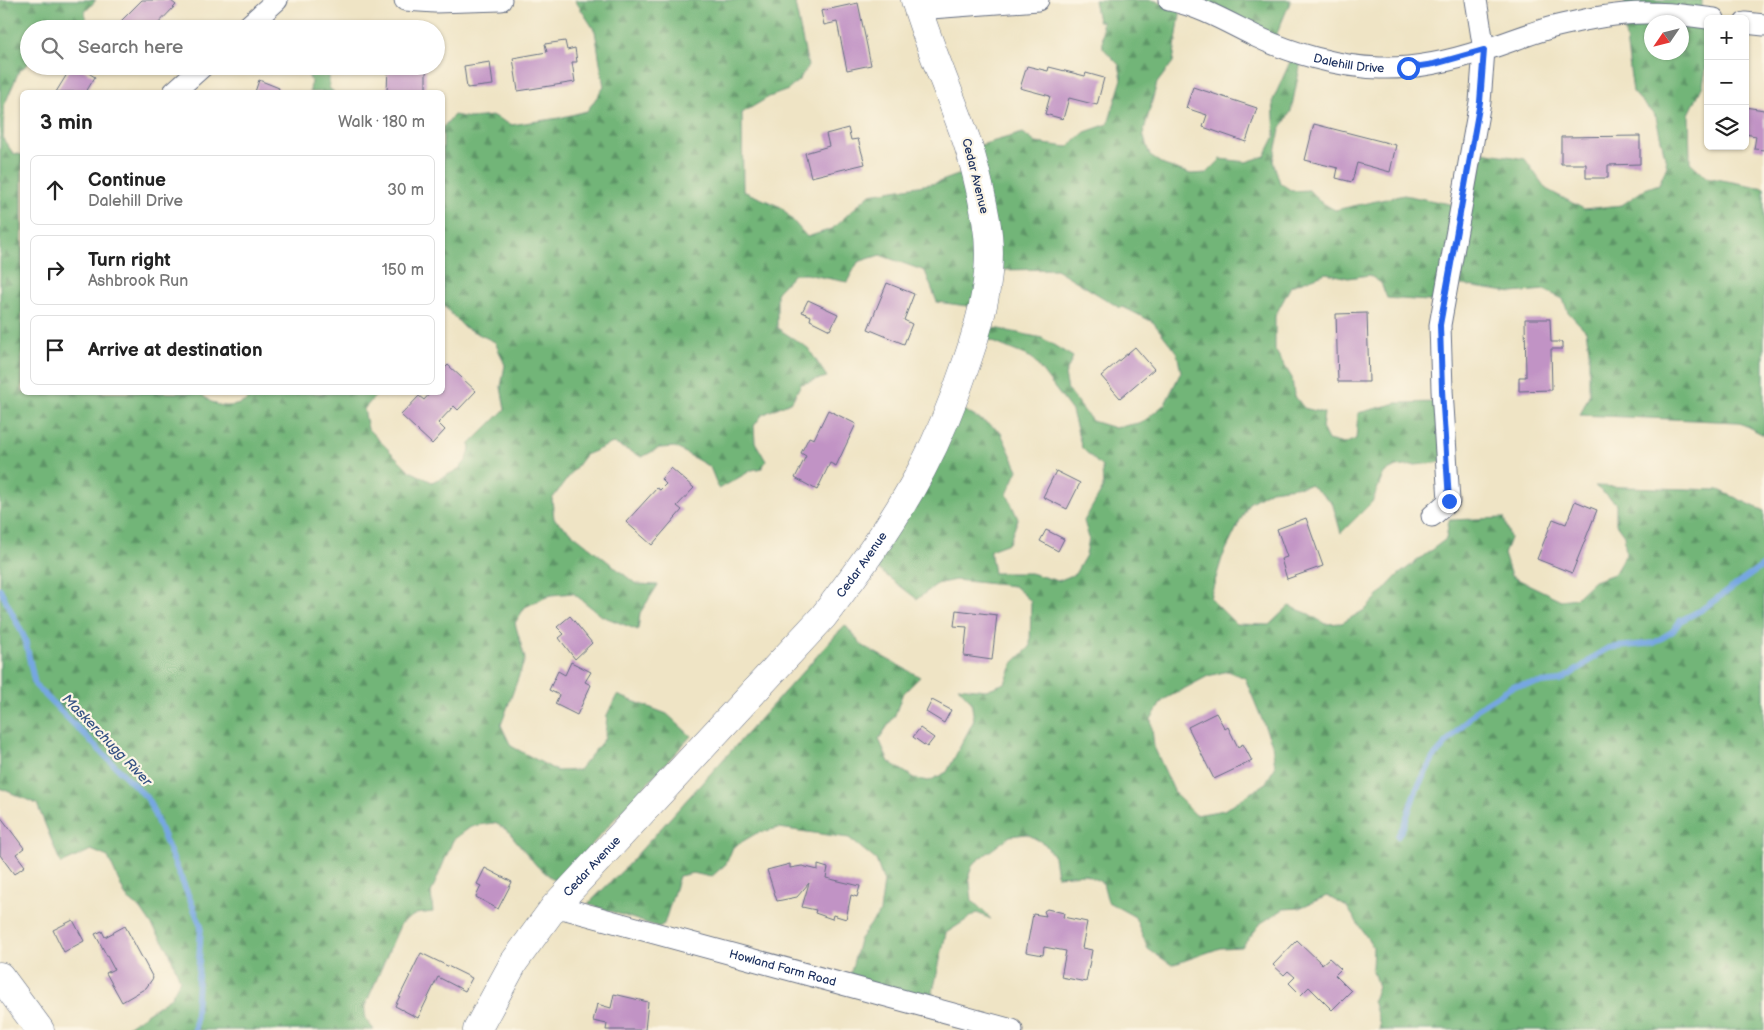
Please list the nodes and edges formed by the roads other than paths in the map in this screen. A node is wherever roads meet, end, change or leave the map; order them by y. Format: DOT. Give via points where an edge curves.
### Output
graph roads {
  1 [pos="277,0"];
  2 [pos="405,0"];
  3 [pos="501,0"];
  4 [pos="1038,0"];
  5 [pos="1169,0"];
  6 [pos="1476,0"];
  7 [pos="917,4"];
  8 [pos="1704,18"];
  9 [pos="255,20"];
  10 [pos="1749,23"];
  11 [pos="1764,25"];
  12 [pos="1484,50"];
  13 [pos="193,75"];
  14 [pos="176,90"];
  15 [pos="1432,516"];
  16 [pos="555,906"];
  17 [pos="0,976"];
  18 [pos="40,1030"];
  19 [pos="478,1030"];
  20 [pos="1012,1030"];
  1 -- 9 [label="street"];
  2 -- 3 [label="street"];
  4 -- 7 [label="street"];
  5 -- 12 [label="street, Dalehill Drive" via="1222,19 1298,53 1350,65 1408,68"];
  6 -- 12 [label="street"];
  7 -- 16 [label="street, Cedar Avenue" via="977,177 990,263 975,339 952,406 922,470 886,529 823,617"];
  8 -- 12 [label="street, Dalehill Drive" via="1648,13 1617,15 1551,28"];
  10 -- 11 [label="street"];
  12 -- 15 [label="street" via="1480,102 1440,325 1449,501"];
  13 -- 14 [label="street"];
  16 -- 19 [label="street, Cedar Avenue" via="514,962"];
  16 -- 20 [label="street, Howland Farm Road"];
  17 -- 18 [label="street"];
}
